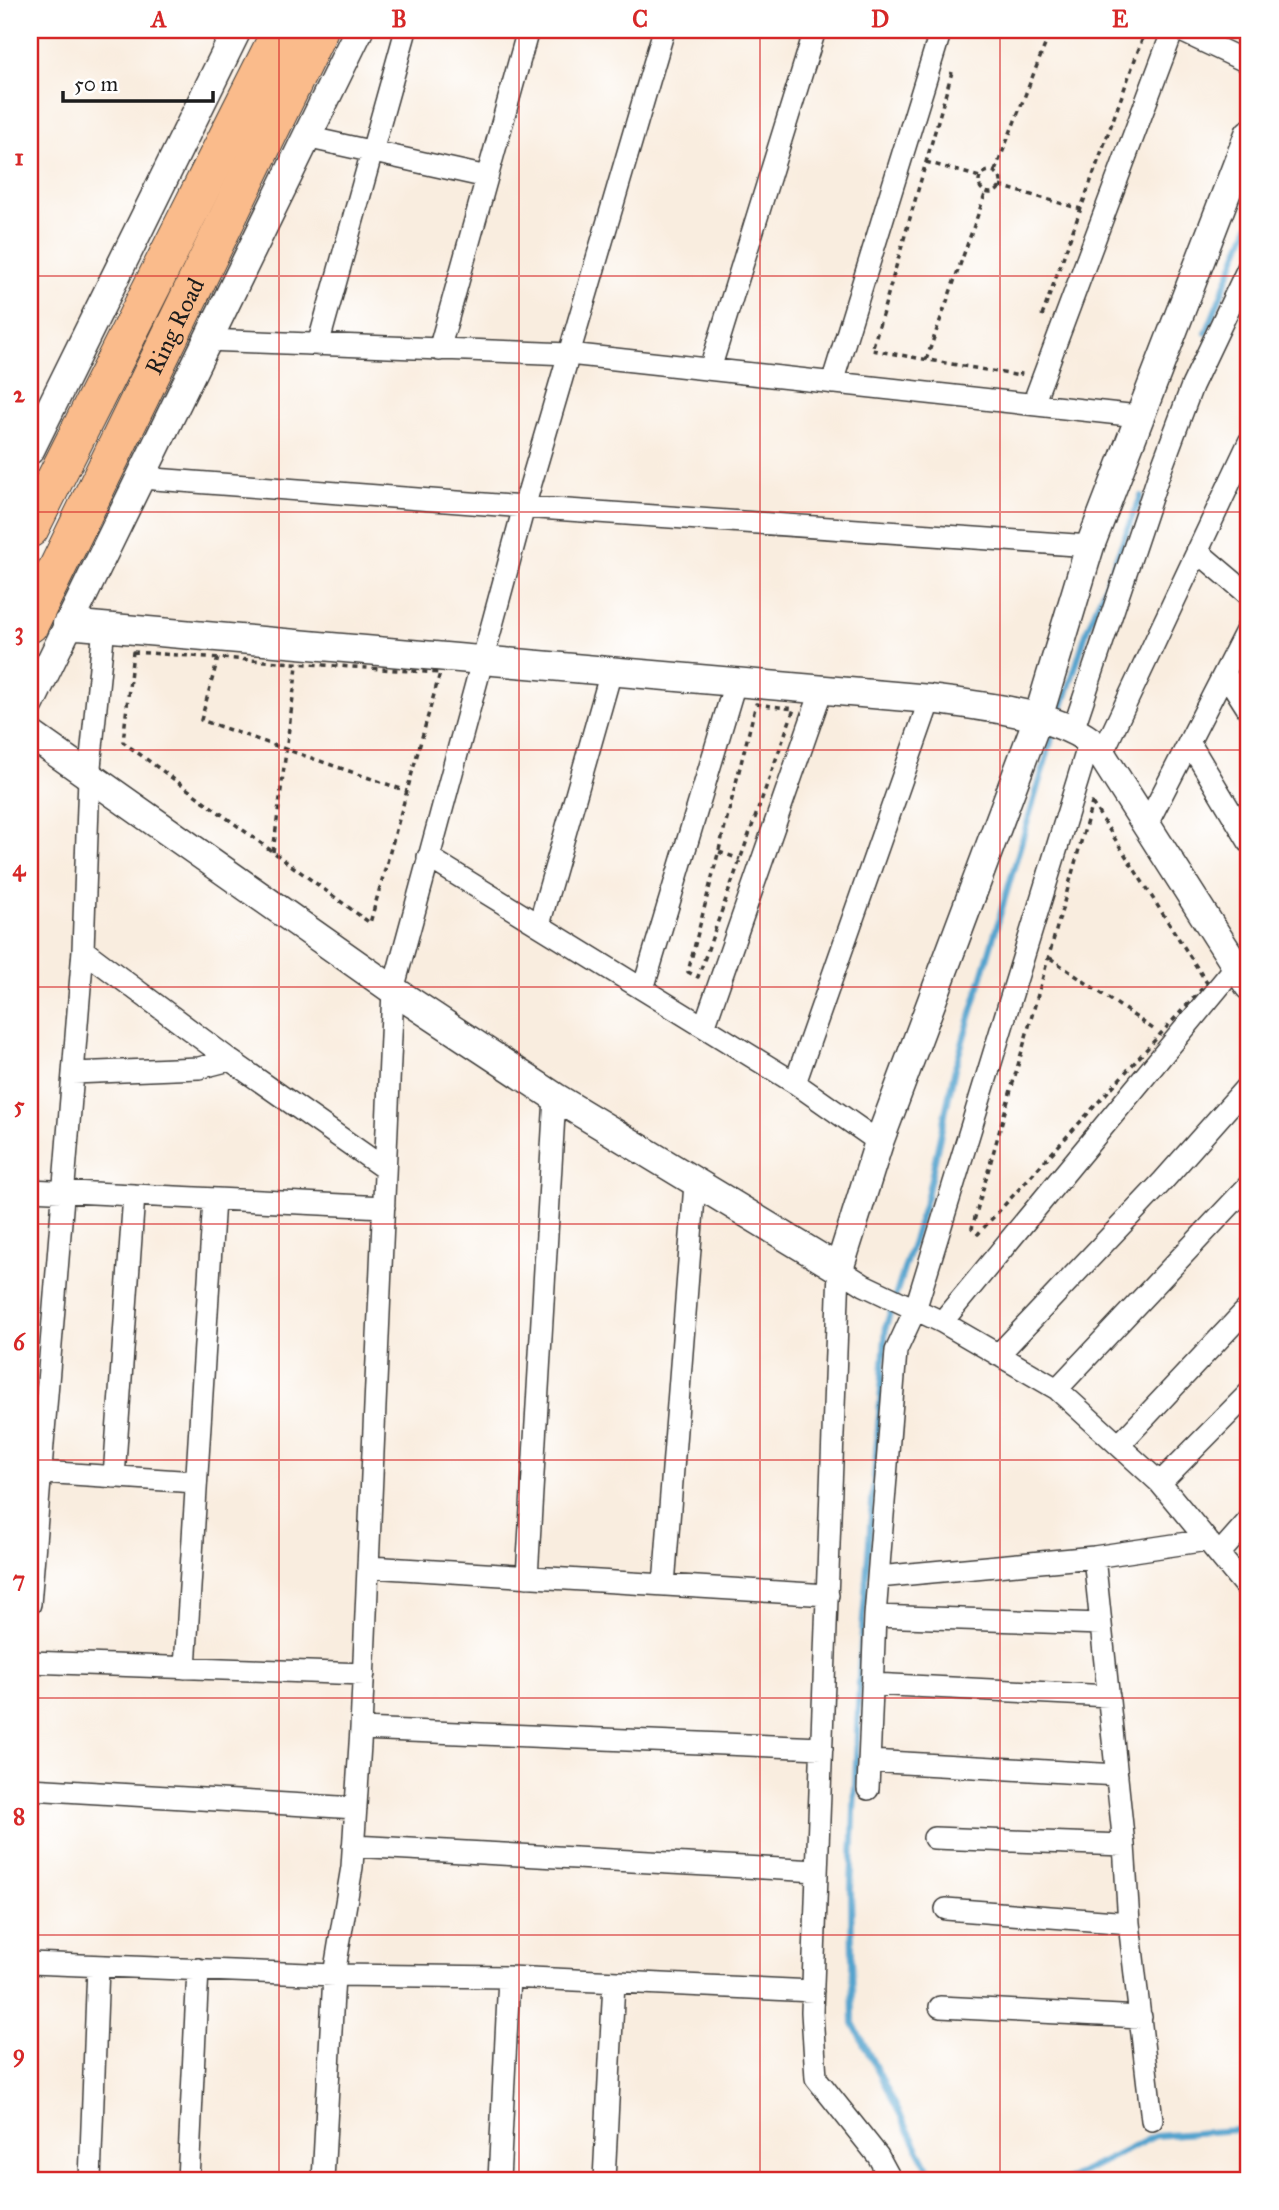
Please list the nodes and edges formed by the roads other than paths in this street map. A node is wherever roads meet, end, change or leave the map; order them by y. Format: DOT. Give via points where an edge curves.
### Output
graph roads {
  1 [pos="237,30"];
  2 [pos="281,30"];
  3 [pos="319,30"];
  4 [pos="359,30"];
  5 [pos="406,30"];
  6 [pos="528,30"];
  7 [pos="664,30"];
  8 [pos="815,30"];
  9 [pos="942,30"];
  10 [pos="1173,30"];
  11 [pos="1179,30"];
  12 [pos="1249,63"];
  13 [pos="1249,134"];
  14 [pos="306,137"];
  15 [pos="372,152"];
  16 [pos="487,177"];
  17 [pos="1249,266"];
  18 [pos="206,340"];
  19 [pos="318,345"];
  20 [pos="439,350"];
  21 [pos="569,354"];
  22 [pos="710,369"];
  23 [pos="832,383"];
  24 [pos="1033,404"];
  25 [pos="1138,416"];
  26 [pos="1249,442"];
  27 [pos="30,450"];
  28 [pos="141,478"];
  29 [pos="524,508"];
  30 [pos="30,529"];
  31 [pos="1090,545"];
  32 [pos="1197,551"];
  33 [pos="1249,595"];
  34 [pos="30,624"];
  35 [pos="67,624"];
  36 [pos="1249,625"];
  37 [pos="104,627"];
  38 [pos="481,661"];
  39 [pos="611,672"];
  40 [pos="1224,673"];
  41 [pos="735,683"];
  42 [pos="822,689"];
  43 [pos="930,699"];
  44 [pos="30,704"];
  45 [pos="1249,711"];
  46 [pos="1070,732"];
  47 [pos="30,734"];
  48 [pos="1189,742"];
  49 [pos="89,777"];
  50 [pos="1147,824"];
  51 [pos="1249,842"];
  52 [pos="428,857"];
  53 [pos="539,925"];
  54 [pos="83,950"];
  55 [pos="1243,975"];
  56 [pos="643,989"];
  57 [pos="393,990"];
  58 [pos="704,1027"];
  59 [pos="230,1060"];
  60 [pos="73,1073"];
  61 [pos="795,1083"];
  62 [pos="1249,1084"];
  63 [pos="555,1097"];
  64 [pos="879,1142"];
  65 [pos="385,1170"];
  66 [pos="695,1184"];
  67 [pos="1249,1185"];
  68 [pos="30,1190"];
  69 [pos="63,1191"];
  70 [pos="134,1195"];
  71 [pos="214,1199"];
  72 [pos="384,1207"];
  73 [pos="839,1269"];
  74 [pos="1249,1307"];
  75 [pos="909,1308"];
  76 [pos="942,1322"];
  77 [pos="998,1355"];
  78 [pos="1057,1389"];
  79 [pos="1249,1393"];
  80 [pos="1119,1445"];
  81 [pos="41,1472"];
  82 [pos="114,1477"];
  83 [pos="196,1482"];
  84 [pos="1160,1483"];
  85 [pos="1249,1520"];
  86 [pos="1213,1547"];
  87 [pos="1094,1557"];
  88 [pos="369,1567"];
  89 [pos="527,1577"];
  90 [pos="878,1577"];
  91 [pos="664,1585"];
  92 [pos="1249,1591"];
  93 [pos="828,1595"];
  94 [pos="30,1604"];
  95 [pos="875,1616"];
  96 [pos="1101,1624"];
  97 [pos="30,1662"];
  98 [pos="185,1668"];
  99 [pos="364,1674"];
  100 [pos="872,1684"];
  101 [pos="1109,1696"];
  102 [pos="361,1729"];
  103 [pos="822,1748"];
  104 [pos="869,1761"];
  105 [pos="1116,1775"];
  106 [pos="30,1789"];
  107 [pos="868,1789"];
  108 [pos="356,1808"];
  109 [pos="934,1838"];
  110 [pos="1124,1845"];
  111 [pos="353,1846"];
  112 [pos="817,1871"];
  113 [pos="946,1909"];
  114 [pos="1129,1923"];
  115 [pos="30,1963"];
  116 [pos="97,1966"];
  117 [pos="198,1969"];
  118 [pos="334,1975"];
  119 [pos="509,1977"];
  120 [pos="614,1982"];
  121 [pos="813,1991"];
  122 [pos="940,2007"];
  123 [pos="1141,2017"];
  124 [pos="1152,2120"];
  125 [pos="90,2180"];
  126 [pos="188,2180"];
  127 [pos="323,2180"];
  128 [pos="499,2180"];
  129 [pos="604,2180"];
  130 [pos="891,2180"];
  1 -- 27 [label="street"];
  2 -- 30 [label="highway, Ring Road"];
  3 -- 34 [label="highway, Ring Road"];
  4 -- 14 [label="street"];
  5 -- 15 [label="street"];
  6 -- 16 [label="street"];
  7 -- 21 [label="street"];
  8 -- 22 [label="street"];
  9 -- 23 [label="street"];
  10 -- 24 [label="street"];
  11 -- 12 [label="street"];
  13 -- 25 [label="street"];
  14 -- 15 [label="street"];
  14 -- 18 [label="street"];
  15 -- 16 [label="street"];
  15 -- 19 [label="street"];
  16 -- 20 [label="street"];
  17 -- 46 [label="street" via="1192,386"];
  18 -- 19 [label="street"];
  18 -- 28 [label="street"];
  19 -- 20 [label="street"];
  20 -- 21 [label="street"];
  21 -- 22 [label="street"];
  21 -- 29 [label="street"];
  22 -- 23 [label="street"];
  23 -- 24 [label="street"];
  24 -- 25 [label="street"];
  25 -- 31 [label="street"];
  26 -- 32 [label="street"];
  28 -- 29 [label="street"];
  28 -- 35 [label="street"];
  29 -- 31 [label="street"];
  29 -- 38 [label="street"];
  31 -- 46 [label="street"];
  32 -- 33 [label="street"];
  32 -- 46 [label="street"];
  35 -- 37 [label="street"];
  35 -- 44 [label="street"];
  36 -- 40 [label="street"];
  37 -- 38 [label="street"];
  37 -- 49 [label="street"];
  38 -- 39 [label="street"];
  38 -- 52 [label="street"];
  39 -- 41 [label="street"];
  39 -- 53 [label="street"];
  40 -- 45 [label="street"];
  40 -- 48 [label="street"];
  41 -- 42 [label="street"];
  41 -- 56 [label="street"];
  42 -- 43 [label="street"];
  42 -- 58 [label="street"];
  43 -- 46 [label="street"];
  43 -- 61 [label="street"];
  46 -- 50 [label="street"];
  46 -- 64 [label="street"];
  46 -- 75 [label="street"];
  47 -- 49 [label="street"];
  48 -- 50 [label="street"];
  48 -- 51 [label="street"];
  49 -- 54 [label="street"];
  49 -- 57 [label="street"];
  50 -- 55 [label="street"];
  52 -- 53 [label="street"];
  52 -- 57 [label="street"];
  53 -- 56 [label="street"];
  54 -- 59 [label="street"];
  54 -- 60 [label="street"];
  55 -- 76 [label="street"];
  56 -- 58 [label="street"];
  57 -- 63 [label="street"];
  57 -- 65 [label="street"];
  58 -- 61 [label="street"];
  59 -- 60 [label="street" via="199,1068"];
  59 -- 65 [label="street"];
  60 -- 69 [label="street"];
  61 -- 64 [label="street"];
  62 -- 77 [label="street"];
  63 -- 66 [label="street"];
  63 -- 89 [label="street"];
  64 -- 73 [label="street"];
  65 -- 72 [label="street"];
  66 -- 73 [label="street"];
  66 -- 91 [label="street"];
  67 -- 78 [label="street"];
  68 -- 69 [label="street"];
  69 -- 70 [label="street"];
  69 -- 81 [label="street"];
  70 -- 71 [label="street"];
  70 -- 82 [label="street"];
  71 -- 72 [label="street"];
  71 -- 83 [label="street"];
  72 -- 88 [label="street"];
  73 -- 75 [label="street"];
  73 -- 93 [label="street"];
  74 -- 80 [label="street"];
  75 -- 76 [label="street"];
  75 -- 90 [label="street" via="896,1351"];
  76 -- 77 [label="street"];
  77 -- 78 [label="street"];
  78 -- 80 [label="street"];
  79 -- 84 [label="street"];
  80 -- 84 [label="street"];
  81 -- 82 [label="street"];
  81 -- 94 [label="street"];
  82 -- 83 [label="street"];
  83 -- 98 [label="street"];
  84 -- 86 [label="street"];
  85 -- 86 [label="street"];
  86 -- 87 [label="street"];
  86 -- 92 [label="street"];
  87 -- 90 [label="street"];
  87 -- 96 [label="street"];
  88 -- 89 [label="street"];
  88 -- 99 [label="street"];
  89 -- 91 [label="street"];
  90 -- 95 [label="street"];
  91 -- 93 [label="street"];
  93 -- 103 [label="street"];
  95 -- 96 [label="street"];
  95 -- 100 [label="street"];
  96 -- 101 [label="street"];
  97 -- 98 [label="street"];
  98 -- 99 [label="street"];
  99 -- 102 [label="street"];
  100 -- 101 [label="street"];
  100 -- 104 [label="street"];
  101 -- 105 [label="street"];
  102 -- 103 [label="street"];
  102 -- 108 [label="street"];
  103 -- 112 [label="street"];
  104 -- 105 [label="street"];
  104 -- 107 [label="street"];
  105 -- 110 [label="street"];
  106 -- 108 [label="street"];
  108 -- 111 [label="street"];
  109 -- 110 [label="street"];
  110 -- 114 [label="street"];
  111 -- 112 [label="street"];
  111 -- 118 [label="street"];
  112 -- 121 [label="street"];
  113 -- 114 [label="street"];
  114 -- 123 [label="street"];
  115 -- 116 [label="street"];
  116 -- 117 [label="street"];
  116 -- 125 [label="street"];
  117 -- 118 [label="street"];
  117 -- 126 [label="street"];
  118 -- 119 [label="street"];
  118 -- 127 [label="street"];
  119 -- 120 [label="street"];
  119 -- 128 [label="street"];
  120 -- 121 [label="street"];
  120 -- 129 [label="street"];
  121 -- 130 [label="street" via="816,2078 878,2156"];
  122 -- 123 [label="street"];
  123 -- 124 [label="street"];
}
